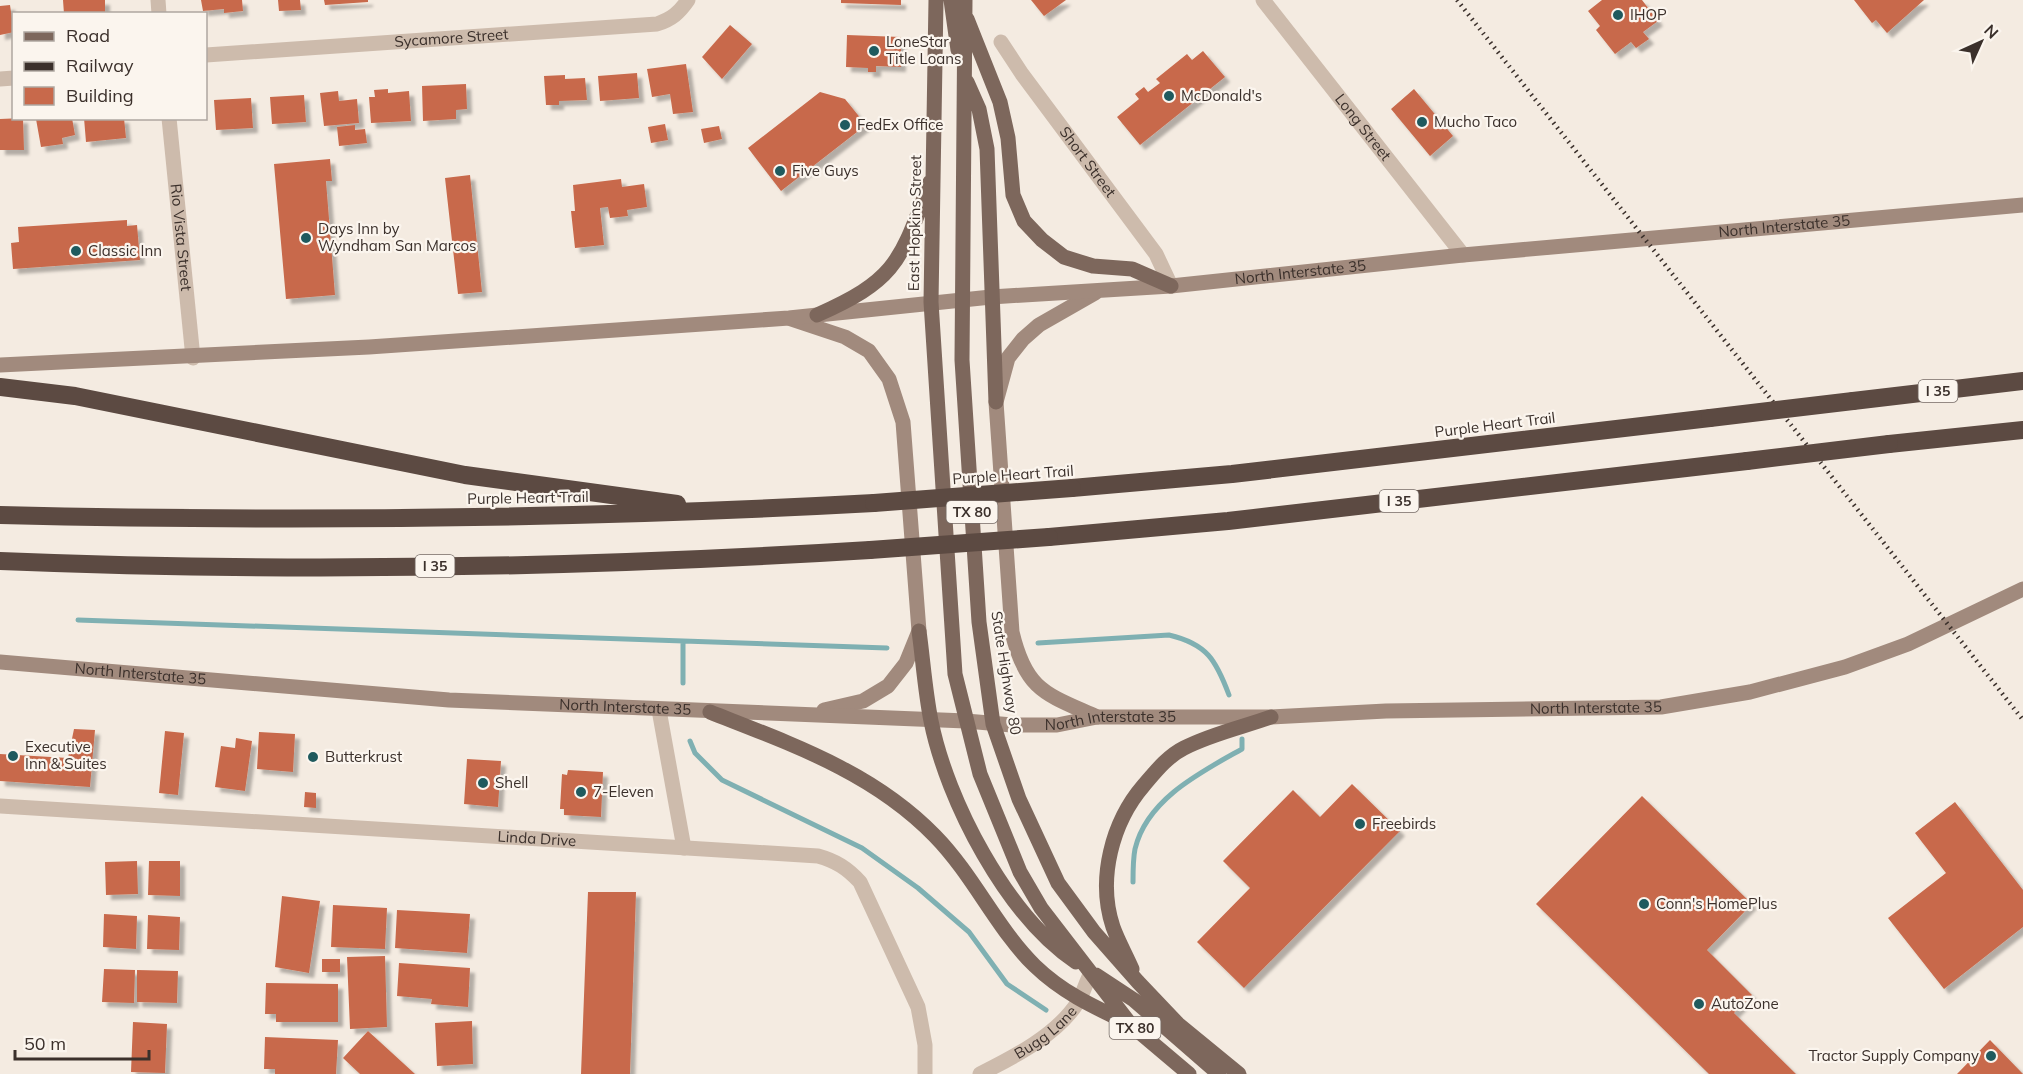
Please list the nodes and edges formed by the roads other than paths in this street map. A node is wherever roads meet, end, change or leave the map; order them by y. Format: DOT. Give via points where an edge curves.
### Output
graph roads {
  1 [pos="688,0"];
  2 [pos="936,0"];
  3 [pos="951,0"];
  4 [pos="1263,0"];
  5 [pos="964,7"];
  6 [pos="1001,42"];
  7 [pos="207,55"];
  8 [pos="964,76"];
  9 [pos="169,120"];
  10 [pos="934,171"];
  11 [pos="2023,205"];
  12 [pos="1463,255"];
  13 [pos="1171,286"];
  14 [pos="1098,292"];
  15 [pos="991,297"];
  16 [pos="962,300"];
  17 [pos="931,302"];
  18 [pos="817,315"];
  19 [pos="789,318"];
  20 [pos="193,358"];
  21 [pos="0,365"];
  22 [pos="2023,381"];
  23 [pos="0,387"];
  24 [pos="996,402"];
  25 [pos="2023,430"];
  26 [pos="730,511"];
  27 [pos="0,515"];
  28 [pos="0,561"];
  29 [pos="2023,589"];
  30 [pos="919,631"];
  31 [pos="0,663"];
  32 [pos="658,710"];
  33 [pos="710,712"];
  34 [pos="806,715"];
  35 [pos="1097,717"];
  36 [pos="1271,717"];
  37 [pos="931,721"];
  38 [pos="966,721"];
  39 [pos="993,724"];
  40 [pos="0,806"];
  41 [pos="684,848"];
  42 [pos="1091,973"];
  43 [pos="1138,982"];
  44 [pos="1079,1001"];
  45 [pos="1131,1025"];
  46 [pos="926,1074"];
  47 [pos="980,1074"];
  48 [pos="1189,1074"];
  49 [pos="1219,1074"];
  50 [pos="1239,1074"];
  1 -- 7 [label="street, Sycamore Street" via="680,12 657,24"];
  2 -- 10 [label="main road, East Hopkins Street / TX 80"];
  3 -- 8 [label="main road"];
  4 -- 12 [label="street, Long Street"];
  5 -- 8 [label="main road, TX 80"];
  5 -- 13 [label="main road" via="1000,102 1013,195 1024,221 1064,257 1093,266 1132,269"];
  6 -- 13 [label="street, Short Street" via="1156,254"];
  8 -- 15 [label="main road" via="979,109 987,149"];
  8 -- 16 [label="main road, TX 80"];
  9 -- 20 [label="street, Rio Vista Street"];
  10 -- 17 [label="main road, East Hopkins Street / TX 80"];
  10 -- 18 [label="main road" via="907,245 894,265 858,297"];
  11 -- 12 [label="main road, North Interstate 35"];
  12 -- 13 [label="main road, North Interstate 35"];
  13 -- 14 [label="main road, North Interstate 35"];
  14 -- 15 [label="main road, North Interstate 35"];
  14 -- 24 [label="main road" via="1023,339 1008,358"];
  15 -- 16 [label="main road, North Interstate 35"];
  15 -- 24 [label="main road"];
  16 -- 17 [label="main road, North Interstate 35"];
  16 -- 39 [label="main road, State Highway 80 / TX 80" via="962,360 979,622"];
  17 -- 18 [label="main road, North Interstate 35"];
  17 -- 38 [label="main road, TX 80" via="955,674"];
  18 -- 19 [label="main road, North Interstate 35"];
  19 -- 20 [label="main road, North Interstate 35"];
  19 -- 30 [label="main road" via="845,337 869,351 889,379 903,422"];
  20 -- 21 [label="main road, North Interstate 35"];
  22 -- 26 [label="highway, Purple Heart Trail / I 35, bridge" via="1232,474"];
  23 -- 26 [label="highway" via="75,396 465,476"];
  24 -- 35 [label="main road" via="1012,633 1019,661 1035,683 1051,696"];
  25 -- 28 [label="highway, I 35, bridge" via="1239,519 870,550 645,562 377,566 226,567"];
  26 -- 27 [label="highway, Purple Heart Trail / I 35" via="338,520"];
  29 -- 36 [label="main road, North Interstate 35" via="1908,644 1845,667 1750,692 1661,707 1386,711"];
  30 -- 34 [label="main road" via="906,663 888,686 863,701"];
  30 -- 37 [label="main road"];
  31 -- 32 [label="main road, North Interstate 35" via="426,698"];
  32 -- 33 [label="main road, North Interstate 35"];
  32 -- 41 [label="street"];
  33 -- 34 [label="main road, North Interstate 35"];
  33 -- 44 [label="main road" via="808,751 855,773 890,796 957,859 1033,964"];
  34 -- 37 [label="main road, North Interstate 35"];
  35 -- 36 [label="main road, North Interstate 35"];
  35 -- 39 [label="main road, North Interstate 35" via="1057,725"];
  36 -- 43 [label="main road" via="1184,748 1159,767 1132,799 1108,859 1107,892 1112,926"];
  37 -- 38 [label="main road, North Interstate 35"];
  37 -- 42 [label="main road" via="951,788 998,876 1042,935"];
  38 -- 39 [label="main road, North Interstate 35"];
  38 -- 42 [label="main road, TX 80" via="980,774 1020,872 1041,908"];
  39 -- 43 [label="main road, State Highway 80 / TX 80" via="1019,799 1058,883"];
  40 -- 41 [label="street, Linda Drive"];
  41 -- 46 [label="street, Linda Drive" via="818,856 849,869 860,882 918,1007"];
  42 -- 44 [label="street, Bugg Lane"];
  42 -- 45 [label="main road, TX 80"];
  42 -- 49 [label="main road" via="1134,1000"];
  43 -- 50 [label="main road, State Highway 80 / TX 80" via="1178,1024"];
  44 -- 45 [label="main road"];
  44 -- 47 [label="street, Bugg Lane" via="1061,1021 1011,1058"];
  45 -- 48 [label="main road, TX 80"];
}
